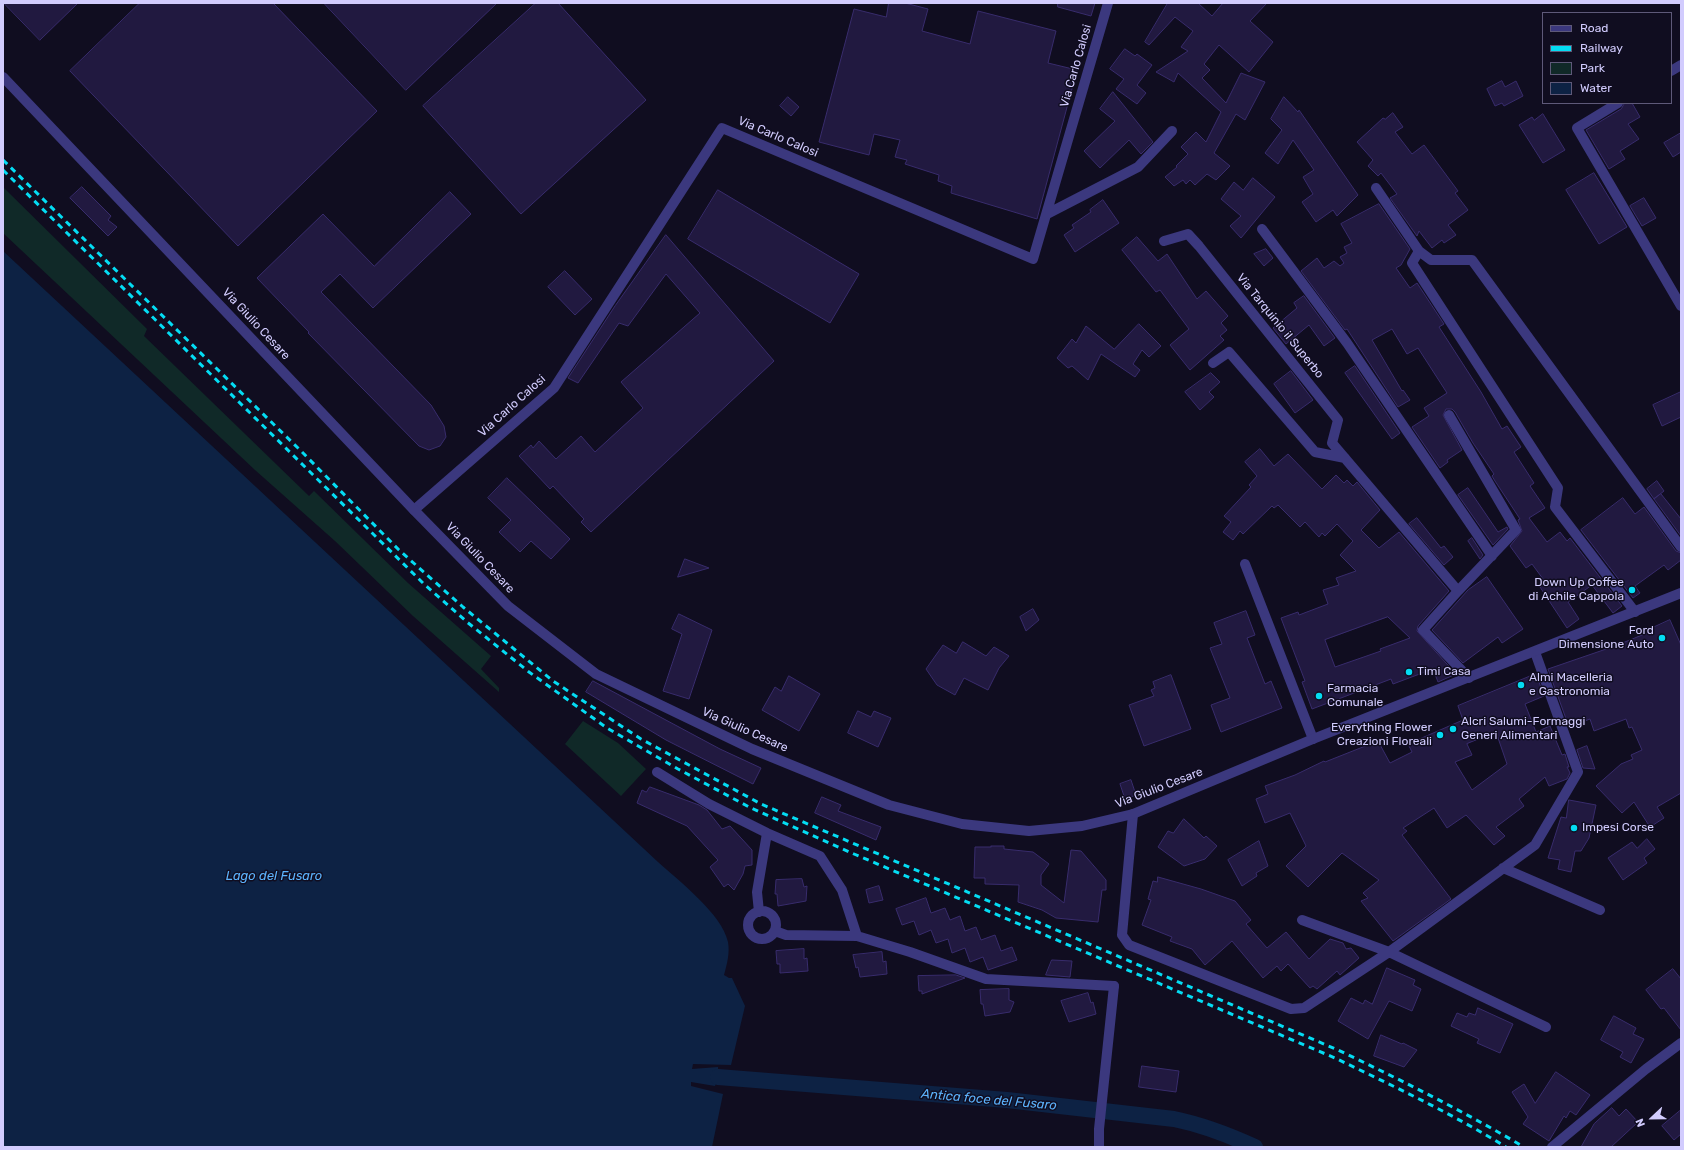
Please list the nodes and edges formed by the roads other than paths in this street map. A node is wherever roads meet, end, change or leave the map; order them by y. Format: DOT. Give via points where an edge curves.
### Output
graph roads {
  1 [pos="1108,3"];
  2 [pos="1681,65"];
  3 [pos="1672,70"];
  4 [pos="3,77"];
  5 [pos="1616,104"];
  6 [pos="1172,131"];
  7 [pos="1376,188"];
  8 [pos="1046,214"];
  9 [pos="1262,229"];
  10 [pos="1164,241"];
  11 [pos="1419,251"];
  12 [pos="1681,306"];
  13 [pos="1212,363"];
  14 [pos="1449,414"];
  15 [pos="1345,458"];
  16 [pos="414,510"];
  17 [pos="1681,547"];
  18 [pos="1492,556"];
  19 [pos="1245,564"];
  20 [pos="1458,591"];
  21 [pos="1681,593"];
  22 [pos="1635,612"];
  23 [pos="1535,652"];
  24 [pos="1469,678"];
  25 [pos="1313,739"];
  26 [pos="658,772"];
  27 [pos="1133,814"];
  28 [pos="766,833"];
  29 [pos="1503,868"];
  30 [pos="1600,910"];
  31 [pos="759,912"];
  32 [pos="1302,920"];
  33 [pos="775,931"];
  34 [pos="857,936"];
  35 [pos="1389,952"];
  36 [pos="1546,1027"];
  37 [pos="1681,1043"];
  38 [pos="1099,1147"];
  39 [pos="1552,1147"];
  1 -- 8 [label="street, Via Carlo Calosi"];
  2 -- 3 [label="street"];
  4 -- 16 [label="street, Via Giulio Cesare"];
  5 -- 12 [label="street" via="1577,128"];
  6 -- 8 [label="street" via="1138,167"];
  7 -- 11 [label="street"];
  8 -- 16 [label="street, Via Carlo Calosi" via="1033,259 722,128 554,388"];
  9 -- 18 [label="street" via="1347,343"];
  10 -- 15 [label="street, Via Tarquinio il Superbo" via="1188,234 1199,246 1338,420 1332,443"];
  11 -- 17 [label="street" via="1431,260 1472,260"];
  11 -- 22 [label="street" via="1412,263 1558,488 1555,507"];
  13 -- 15 [label="street" via="1229,352 1315,452"];
  14 -- 18 [label="street" via="1516,530"];
  15 -- 20 [label="street, Via Tarquinio il Superbo"];
  16 -- 27 [label="street, Via Giulio Cesare" via="508,606 596,674 752,749 889,805 962,824 1029,831 1082,826"];
  18 -- 20 [label="street"];
  19 -- 25 [label="street"];
  20 -- 24 [label="street" via="1423,630"];
  21 -- 22 [label="street, Via Giulio Cesare"];
  22 -- 23 [label="street, Via Giulio Cesare"];
  23 -- 24 [label="street, Via Giulio Cesare"];
  23 -- 29 [label="street" via="1578,772 1535,844"];
  24 -- 25 [label="street, Via Giulio Cesare"];
  25 -- 27 [label="street, Via Giulio Cesare"];
  26 -- 28 [label="street" via="709,804"];
  27 -- 35 [label="street" via="1122,935 1129,945 1291,1009 1304,1008"];
  28 -- 31 [label="street" via="757,892"];
  28 -- 34 [label="street" via="820,856 842,890"];
  29 -- 30 [label="street"];
  29 -- 35 [label="street"];
  31 -- 33 [label="street" via="768,912 774,918"];
  31 -- 33 [label="street" via="751,916 749,921 751,934 755,938 764,939"];
  32 -- 35 [label="street"];
  33 -- 34 [label="street" via="786,935"];
  34 -- 38 [label="street" via="986,979 1114,986"];
  35 -- 36 [label="street"];
  37 -- 39 [label="street"];
}
